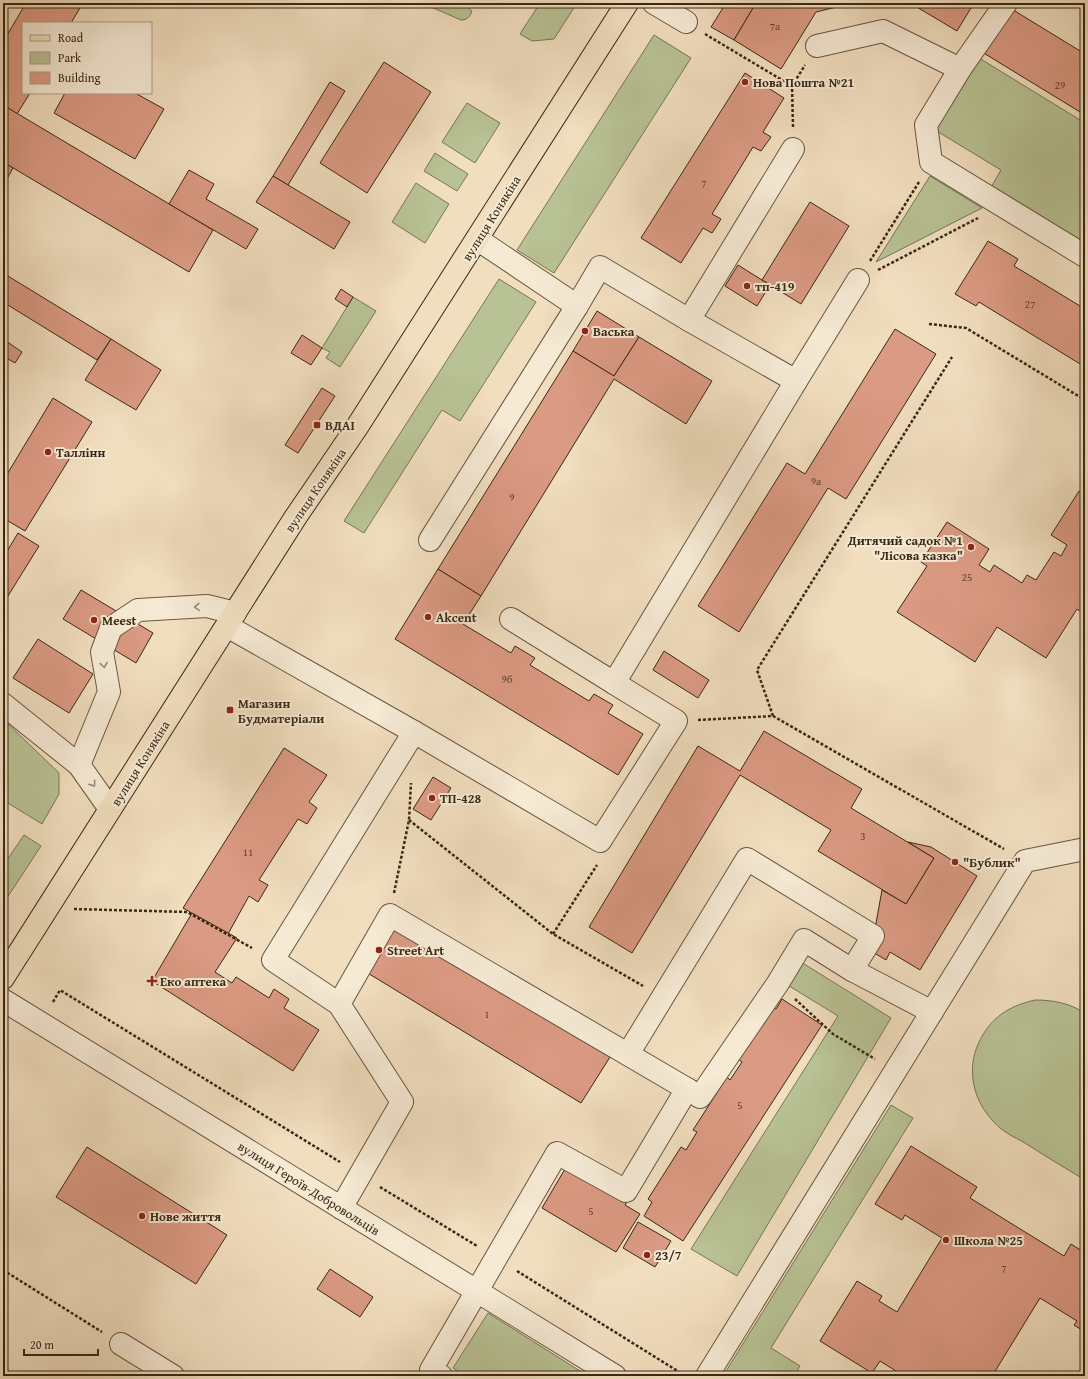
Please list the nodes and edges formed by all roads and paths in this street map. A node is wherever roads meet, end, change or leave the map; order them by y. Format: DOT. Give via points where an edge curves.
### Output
graph roads {
  1 [pos="627,3"];
  2 [pos="654,3"];
  3 [pos="1006,3"];
  4 [pos="686,22"];
  5 [pos="817,46"];
  6 [pos="960,70"];
  7 [pos="793,149"];
  8 [pos="931,162"];
  9 [pos="1003,205"];
  10 [pos="477,239"];
  11 [pos="1085,256"];
  12 [pos="858,280"];
  13 [pos="577,306"];
  14 [pos="689,320"];
  15 [pos="929,324"];
  16 [pos="952,356"];
  17 [pos="796,380"];
  18 [pos="1085,400"];
  19 [pos="430,540"];
  20 [pos="231,619"];
  21 [pos="511,619"];
  22 [pos="614,682"];
  23 [pos="3,704"];
  24 [pos="773,716"];
  25 [pos="676,721"];
  26 [pos="414,732"];
  27 [pos="79,765"];
  28 [pos="412,780"];
  29 [pos="110,809"];
  30 [pos="409,820"];
  31 [pos="1085,849"];
  32 [pos="1025,861"];
  33 [pos="47,908"];
  34 [pos="390,915"];
  35 [pos="274,960"];
  36 [pos="852,970"];
  37 [pos="3,978"];
  38 [pos="778,983"];
  39 [pos="662,997"];
  40 [pos="3,1000"];
  41 [pos="339,1004"];
  42 [pos="932,1012"];
  43 [pos="628,1054"];
  44 [pos="895,1071"];
  45 [pos="687,1089"];
  46 [pos="341,1208"];
  47 [pos="3,1270"];
  48 [pos="476,1291"];
  49 [pos="121,1344"];
  50 [pos="433,1374"];
  51 [pos="173,1376"];
  52 [pos="614,1376"];
  53 [pos="707,1376"];
  1 -- 10 [label="main road, вулиця Конякіна"];
  2 -- 4 [label="street"];
  3 -- 6 [label="street"];
  4 -- 7 [label="path" via="792,86"];
  5 -- 6 [label="street" via="883,30"];
  6 -- 8 [label="street" via="926,125"];
  7 -- 14 [label="street"];
  8 -- 9 [label="street"];
  8 -- 12 [label="path"];
  9 -- 11 [label="street"];
  9 -- 12 [label="path"];
  10 -- 13 [label="street"];
  10 -- 20 [label="main road, вулиця Конякіна"];
  12 -- 17 [label="street"];
  13 -- 14 [label="street" via="600,267"];
  13 -- 19 [label="street"];
  14 -- 17 [label="street"];
  15 -- 18 [label="path" via="966,328"];
  16 -- 24 [label="path" via="757,670"];
  17 -- 22 [label="street"];
  20 -- 26 [label="street"];
  20 -- 27 [label="street, one-way" via="207,606 138,610 111,628 102,652 108,692"];
  20 -- 29 [label="main road, вулиця Конякіна"];
  21 -- 22 [label="street"];
  22 -- 25 [label="street"];
  23 -- 27 [label="street"];
  24 -- 25 [label="path"];
  24 -- 32 [label="path"];
  25 -- 26 [label="street" via="600,841"];
  26 -- 35 [label="street"];
  27 -- 29 [label="street, one-way"];
  28 -- 30 [label="path"];
  29 -- 33 [label="main road, вулиця Конякіна"];
  30 -- 34 [label="path"];
  30 -- 39 [label="path" via="558,937"];
  31 -- 32 [label="street"];
  32 -- 42 [label="street"];
  33 -- 35 [label="path" via="187,912"];
  33 -- 37 [label="main road, вулиця Конякіна"];
  34 -- 41 [label="street"];
  34 -- 43 [label="street"];
  35 -- 41 [label="street"];
  36 -- 38 [label="street" via="804,940"];
  36 -- 39 [label="street" via="873,936 747,859"];
  36 -- 42 [label="street"];
  38 -- 44 [label="path" via="833,1034"];
  38 -- 45 [label="street" via="700,1097"];
  39 -- 43 [label="street"];
  40 -- 46 [label="street, вулиця Героїв-Добровольців"];
  41 -- 46 [label="street" via="402,1102"];
  42 -- 44 [label="street"];
  43 -- 45 [label="street"];
  44 -- 53 [label="street"];
  45 -- 48 [label="street" via="626,1191 557,1153"];
  46 -- 48 [label="street, вулиця Героїв-Добровольців"];
  47 -- 49 [label="path"];
  48 -- 50 [label="street"];
  48 -- 52 [label="street, вулиця Героїв-Добровольців"];
  49 -- 51 [label="street"];
}
